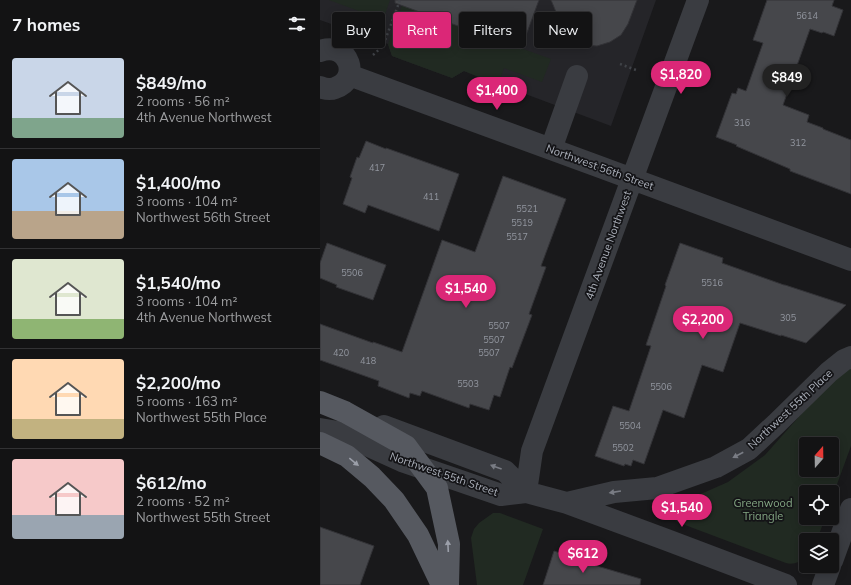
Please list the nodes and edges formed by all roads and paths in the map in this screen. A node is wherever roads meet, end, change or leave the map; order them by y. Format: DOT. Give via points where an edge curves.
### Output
graph roads {
  1 [pos="400,0"];
  2 [pos="698,0"];
  3 [pos="320,51"];
  4 [pos="373,55"];
  5 [pos="620,64"];
  6 [pos="636,70"];
  7 [pos="349,75"];
  8 [pos="577,76"];
  9 [pos="321,89"];
  10 [pos="551,149"];
  11 [pos="633,179"];
  12 [pos="851,260"];
  13 [pos="851,357"];
  14 [pos="320,402"];
  15 [pos="345,412"];
  16 [pos="320,429"];
  17 [pos="320,443"];
  18 [pos="423,468"];
  19 [pos="526,492"];
  20 [pos="567,504"];
  21 [pos="851,509"];
  22 [pos="839,542"];
  23 [pos="827,573"];
  24 [pos="442,585"];
  25 [pos="448,585"];
  26 [pos="786,585"];
  27 [pos="823,585"];
  1 -- 4 [label="path" via="383,46"];
  2 -- 11 [label="street, 4th Avenue Northwest"];
  3 -- 7 [label="street" via="333,49 345,56 350,70"];
  5 -- 6 [label="path"];
  7 -- 9 [label="street" via="345,82 333,89"];
  7 -- 10 [label="street, Northwest 56th Street"];
  8 -- 10 [label="street"];
  10 -- 11 [label="street, Northwest 56th Street"];
  11 -- 12 [label="street, Northwest 56th Street"];
  11 -- 19 [label="street, 4th Avenue Northwest" via="532,451"];
  13 -- 20 [label="street, Northwest 55th Place, one-way" via="829,372 749,449 716,467 657,488 614,492"];
  14 -- 15 [label="main road"];
  15 -- 18 [label="main road" via="406,446"];
  19 -- 15 [label="street, Northwest 55th Street, one-way" via="505,470"];
  16 -- 18 [label="street, Northwest 55th Street" via="338,432"];
  17 -- 24 [label="main road, one-way" via="347,456 394,500 418,535"];
  18 -- 19 [label="street, Northwest 55th Street" via="501,495"];
  25 -- 18 [label="main road, one-way" via="449,544 437,488"];
  19 -- 20 [label="street, Northwest 55th Street"];
  20 -- 26 [label="street, Northwest 55th Street"];
  21 -- 22 [label="street"];
  23 -- 27 [label="street"];
}
